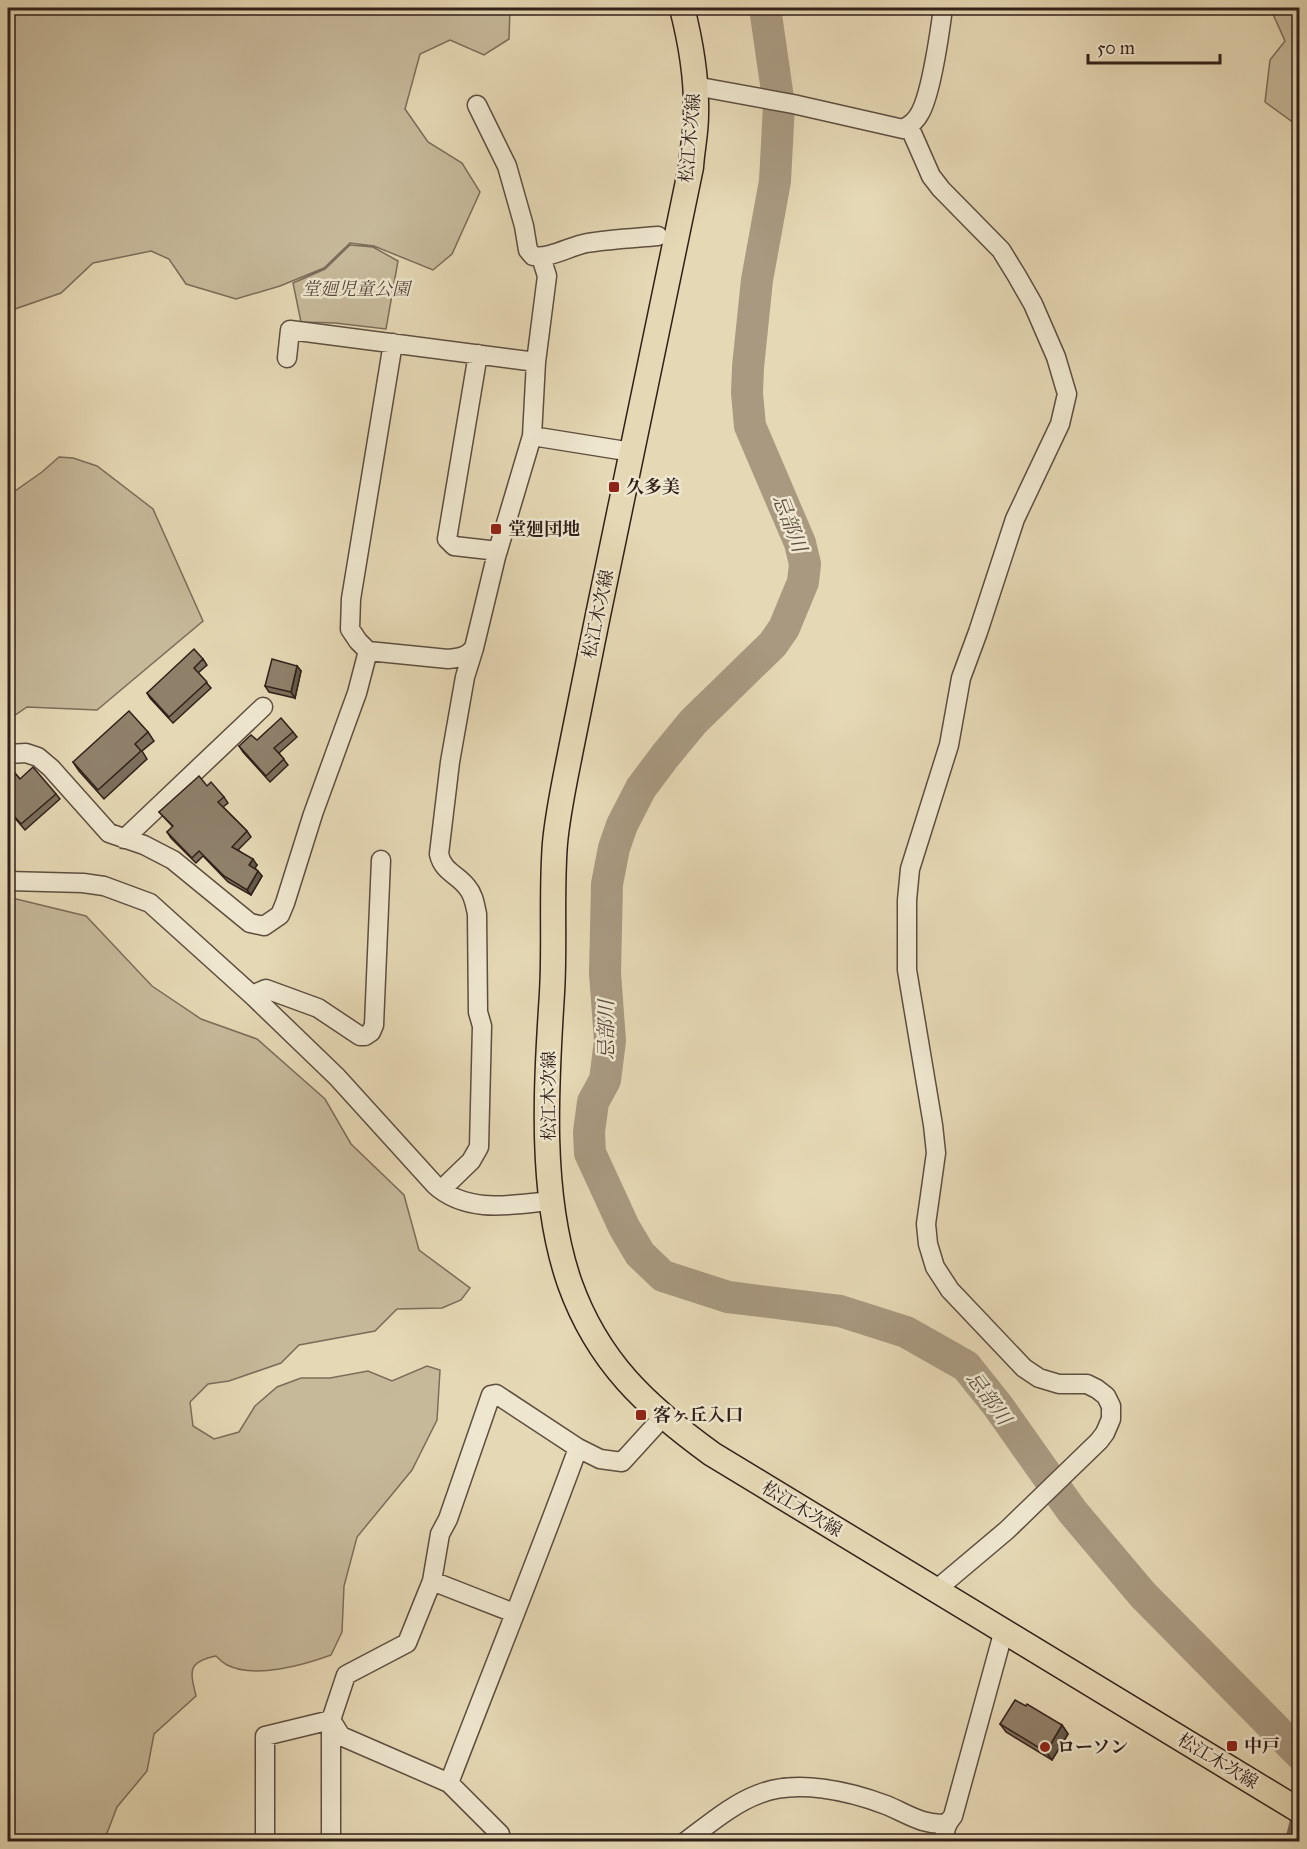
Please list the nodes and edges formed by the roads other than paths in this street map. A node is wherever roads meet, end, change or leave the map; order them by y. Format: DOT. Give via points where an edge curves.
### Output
graph roads {
  1 [pos="682,8"];
  2 [pos="943,8"];
  3 [pos="695,86"];
  4 [pos="477,105"];
  5 [pos="909,126"];
  6 [pos="658,236"];
  7 [pos="541,257"];
  8 [pos="393,343"];
  9 [pos="478,354"];
  10 [pos="287,358"];
  11 [pos="536,362"];
  12 [pos="532,436"];
  13 [pos="632,452"];
  14 [pos="498,551"];
  15 [pos="474,648"];
  16 [pos="368,651"];
  17 [pos="263,707"];
  18 [pos="8,754"];
  19 [pos="124,839"];
  20 [pos="381,860"];
  21 [pos="8,881"];
  22 [pos="252,995"];
  23 [pos="441,1190"];
  24 [pos="550,1201"];
  25 [pos="663,1417"];
  26 [pos="578,1448"];
  27 [pos="432,1581"];
  28 [pos="937,1589"];
  29 [pos="514,1613"];
  30 [pos="1004,1630"];
  31 [pos="331,1720"];
  32 [pos="449,1783"];
  33 [pos="1292,1807"];
  34 [pos="947,1823"];
  35 [pos="265,1842"];
  36 [pos="331,1842"];
  37 [pos="495,1842"];
  38 [pos="685,1842"];
  39 [pos="945,1842"];
  1 -- 3 [label="main road, 松江木次線"];
  2 -- 5 [label="street" via="921,112"];
  3 -- 5 [label="street" via="887,127"];
  3 -- 13 [label="main road, 松江木次線" via="691,167"];
  4 -- 7 [label="street" via="507,166 528,250"];
  5 -- 28 [label="street" via="931,176 1001,250 1017,276 1056,357 1067,394 1060,424 1015,519 961,678 949,744 910,869 907,970 936,1153 926,1224 928,1244 935,1267 950,1290 1024,1368 1059,1384 1087,1384 1106,1396 1112,1412 1099,1441 1007,1530"];
  6 -- 7 [label="street" via="587,243"];
  7 -- 11 [label="street" via="547,276"];
  8 -- 9 [label="street"];
  8 -- 10 [label="street" via="291,330"];
  8 -- 16 [label="street" via="350,612 351,629"];
  9 -- 11 [label="street"];
  9 -- 14 [label="street" via="447,539 454,546"];
  11 -- 12 [label="street"];
  12 -- 13 [label="street"];
  12 -- 14 [label="street"];
  13 -- 24 [label="main road, 松江木次線" via="555,844 548,1058"];
  14 -- 15 [label="street"];
  15 -- 16 [label="street" via="469,655 448,660"];
  15 -- 23 [label="street" via="456,726 439,854 442,863 468,887 477,914 478,1012 482,1026 479,1147 471,1161"];
  16 -- 19 [label="street" via="285,903 271,923 264,926 250,922 173,860 144,844"];
  17 -- 19 [label="street"];
  18 -- 19 [label="street" via="38,757 102,828"];
  20 -- 22 [label="street" via="371,1032 360,1036 318,1008 266,989"];
  21 -- 22 [label="street" via="104,886 150,903"];
  22 -- 23 [label="street" via="337,1077"];
  23 -- 24 [label="street" via="457,1200 489,1206"];
  24 -- 25 [label="main road, 松江木次線" via="560,1252 586,1322 608,1359"];
  25 -- 26 [label="street" via="622,1462 600,1459"];
  25 -- 28 [label="main road, 松江木次線" via="712,1454"];
  26 -- 27 [label="street" via="496,1394 491,1395 441,1534"];
  26 -- 29 [label="street"];
  27 -- 29 [label="street"];
  27 -- 31 [label="street" via="407,1643 346,1675"];
  28 -- 30 [label="main road, 松江木次線"];
  29 -- 32 [label="street"];
  30 -- 33 [label="main road, 松江木次線"];
  30 -- 34 [label="street" via="953,1816"];
  31 -- 32 [label="street" via="341,1736"];
  31 -- 35 [label="street" via="264,1736"];
  31 -- 36 [label="street"];
  32 -- 37 [label="street" via="500,1834"];
  34 -- 38 [label="street" via="930,1824 852,1793 787,1788 760,1793 739,1803"];
  34 -- 39 [label="street"];
}
